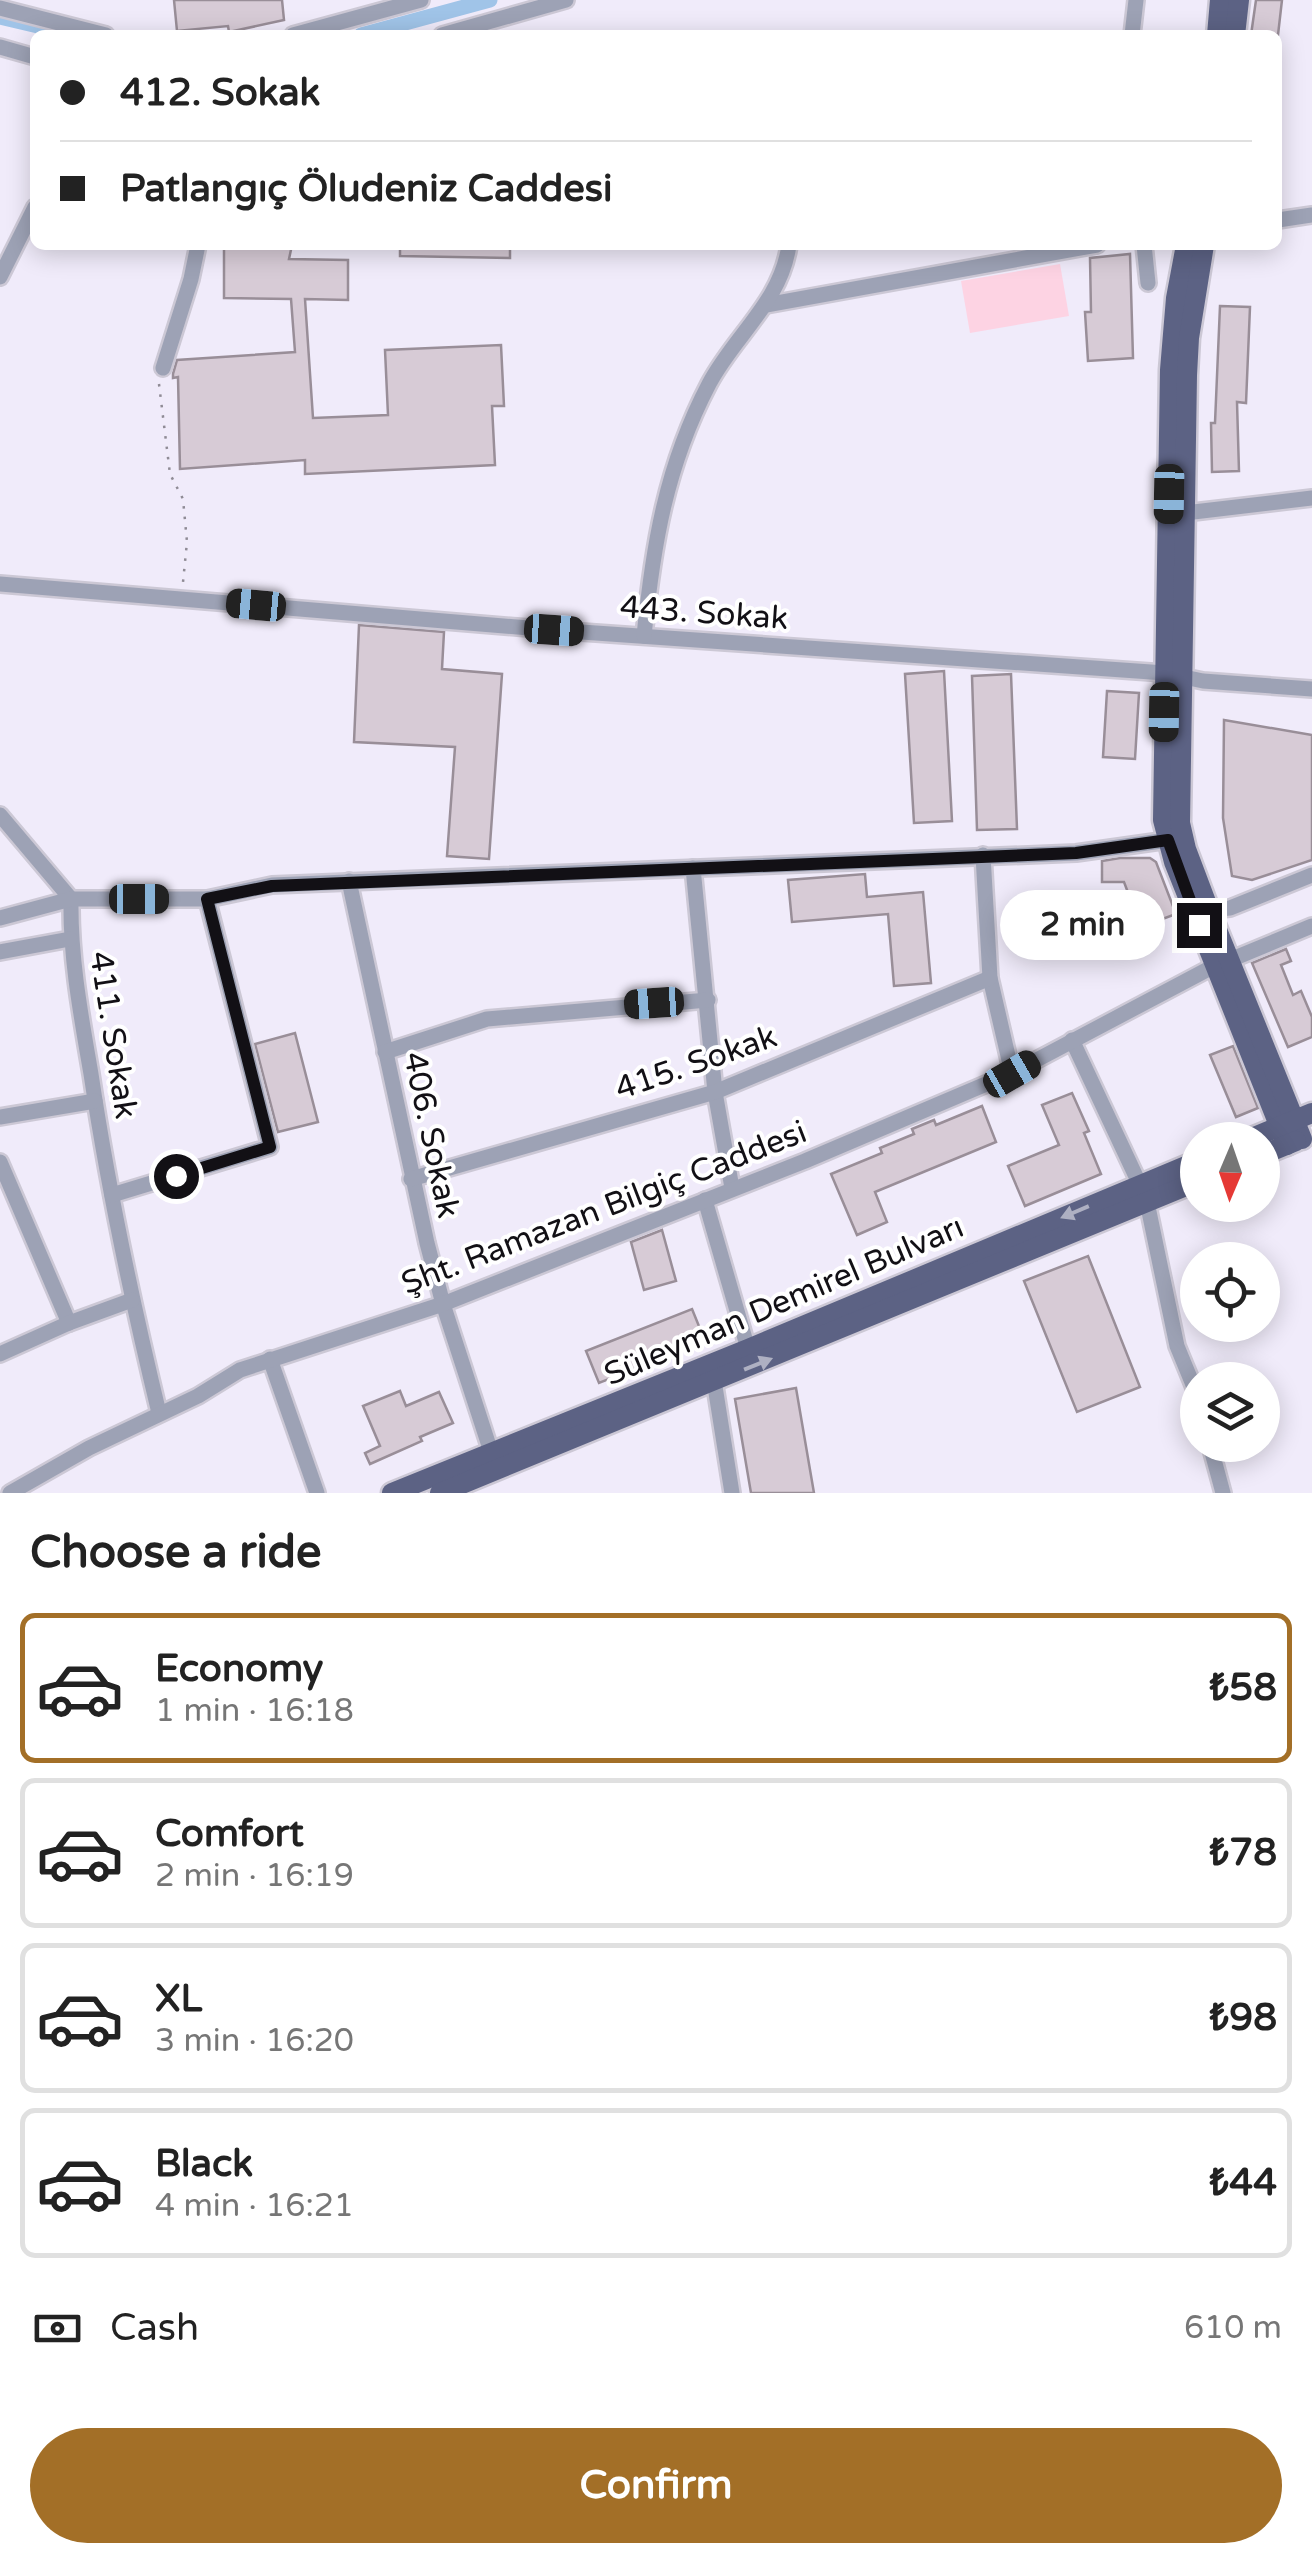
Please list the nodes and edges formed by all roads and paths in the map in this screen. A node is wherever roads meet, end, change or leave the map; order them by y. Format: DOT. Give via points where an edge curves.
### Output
graph roads {
  1 [pos="421,0"];
  2 [pos="566,0"];
  3 [pos="1136,0"];
  4 [pos="1220,0"];
  5 [pos="1239,0"];
  6 [pos="0,8"];
  7 [pos="86,30"];
  8 [pos="311,30"];
  9 [pos="460,30"];
  10 [pos="1133,30"];
  11 [pos="1217,30"];
  12 [pos="1235,30"];
  13 [pos="0,48"];
  14 [pos="30,55"];
  15 [pos="1312,216"];
  16 [pos="30,217"];
  17 [pos="1282,220"];
  18 [pos="197,250"];
  19 [pos="788,250"];
  20 [pos="1069,250"];
  21 [pos="1145,250"];
  22 [pos="1185,250"];
  23 [pos="1203,250"];
  24 [pos="0,278"];
  25 [pos="1148,284"];
  26 [pos="766,305"];
  27 [pos="163,368"];
  28 [pos="1312,498"];
  29 [pos="1185,513"];
  30 [pos="0,584"];
  31 [pos="182,599"];
  32 [pos="644,636"];
  33 [pos="1173,675"];
  34 [pos="1312,689"];
  35 [pos="0,815"];
  36 [pos="1168,840"];
  37 [pos="983,855"];
  38 [pos="692,868"];
  39 [pos="1312,875"];
  40 [pos="349,882"];
  41 [pos="71,899"];
  42 [pos="207,899"];
  43 [pos="1209,910"];
  44 [pos="0,918"];
  45 [pos="1312,926"];
  46 [pos="70,939"];
  47 [pos="0,952"];
  48 [pos="1223,963"];
  49 [pos="990,978"];
  50 [pos="708,1000"];
  51 [pos="1072,1040"];
  52 [pos="385,1052"];
  53 [pos="1012,1074"];
  54 [pos="715,1092"];
  55 [pos="95,1101"];
  56 [pos="0,1117"];
  57 [pos="1298,1130"];
  58 [pos="0,1162"];
  59 [pos="1180,1172"];
  60 [pos="411,1178"];
  61 [pos="1180,1186"];
  62 [pos="732,1188"];
  63 [pos="1143,1194"];
  64 [pos="112,1195"];
  65 [pos="705,1200"];
  66 [pos="132,1300"];
  67 [pos="443,1304"];
  68 [pos="69,1322"];
  69 [pos="748,1349"];
  70 [pos="0,1354"];
  71 [pos="270,1359"];
  72 [pos="1184,1362"];
  73 [pos="713,1373"];
  74 [pos="159,1413"];
  75 [pos="492,1455"];
  76 [pos="1215,1462"];
  77 [pos="10,1493"];
  78 [pos="317,1493"];
  79 [pos="392,1493"];
  80 [pos="440,1493"];
  81 [pos="732,1493"];
  82 [pos="1223,1493"];
  1 -- 8 [label="street"];
  2 -- 9 [label="street"];
  3 -- 10 [label="street"];
  4 -- 11 [label="main road"];
  5 -- 12 [label="main road"];
  6 -- 7 [label="street"];
  13 -- 14 [label="street"];
  15 -- 17 [label="street"];
  16 -- 24 [label="street"];
  18 -- 27 [label="street"];
  19 -- 26 [label="street"];
  20 -- 26 [label="street"];
  21 -- 25 [label="street"];
  22 -- 33 [label="main road" via="1170,370"];
  23 -- 29 [label="main road" via="1189,338"];
  26 -- 32 [label="street" via="710,381 680,451 653,547"];
  27 -- 31 [label="path" via="159,386 170,474 183,499 187,542"];
  28 -- 29 [label="street"];
  29 -- 33 [label="main road"];
  30 -- 31 [label="street, 443. Sokak"];
  31 -- 32 [label="street, 443. Sokak"];
  32 -- 33 [label="street, 443. Sokak"];
  33 -- 34 [label="street, 443. Sokak"];
  33 -- 36 [label="main road" via="1162,802"];
  33 -- 43 [label="main road" via="1180,823"];
  35 -- 41 [label="street"];
  36 -- 37 [label="street" via="1076,853"];
  36 -- 48 [label="main road"];
  37 -- 38 [label="street"];
  37 -- 49 [label="street"];
  38 -- 40 [label="street"];
  38 -- 50 [label="street"];
  39 -- 43 [label="street"];
  40 -- 42 [label="street" via="272,886"];
  40 -- 52 [label="street, 406. Sokak"];
  41 -- 42 [label="street"];
  41 -- 44 [label="street"];
  41 -- 46 [label="street, 411. Sokak"];
  42 -- 64 [label="street" via="270,1147"];
  43 -- 48 [label="main road"];
  45 -- 48 [label="street, Şht. Ramazan Bilgiç Caddesi"];
  46 -- 47 [label="street"];
  46 -- 55 [label="street, 411. Sokak"];
  48 -- 51 [label="street, Şht. Ramazan Bilgiç Caddesi"];
  48 -- 57 [label="main road"];
  49 -- 53 [label="street"];
  49 -- 54 [label="street, 415. Sokak"];
  50 -- 52 [label="street" via="487,1019"];
  50 -- 54 [label="street"];
  51 -- 53 [label="street, Şht. Ramazan Bilgiç Caddesi"];
  51 -- 63 [label="street"];
  52 -- 60 [label="street, 406. Sokak"];
  53 -- 62 [label="street, Şht. Ramazan Bilgiç Caddesi"];
  54 -- 60 [label="street, 415. Sokak"];
  54 -- 62 [label="street"];
  55 -- 56 [label="street"];
  55 -- 64 [label="street, 411. Sokak"];
  58 -- 68 [label="street"];
  59 -- 63 [label="main road, Süleyman Demirel Bulvarı"];
  60 -- 67 [label="street, 406. Sokak"];
  61 -- 63 [label="main road, Süleyman Demirel Bulvarı"];
  62 -- 65 [label="street, Şht. Ramazan Bilgiç Caddesi"];
  63 -- 69 [label="main road, Süleyman Demirel Bulvarı, one-way"];
  63 -- 72 [label="street"];
  73 -- 63 [label="main road, Süleyman Demirel Bulvarı, one-way"];
  64 -- 66 [label="street, 411. Sokak"];
  65 -- 67 [label="street, Şht. Ramazan Bilgiç Caddesi"];
  65 -- 69 [label="street"];
  66 -- 68 [label="street"];
  66 -- 74 [label="street, 411. Sokak"];
  67 -- 71 [label="street, Şht. Ramazan Bilgiç Caddesi"];
  67 -- 75 [label="street, 406. Sokak"];
  68 -- 70 [label="street"];
  69 -- 73 [label="main road, Süleyman Demirel Bulvarı"];
  71 -- 74 [label="street, Şht. Ramazan Bilgiç Caddesi"];
  71 -- 78 [label="street"];
  73 -- 75 [label="main road, Süleyman Demirel Bulvarı"];
  73 -- 80 [label="main road, Süleyman Demirel Bulvarı"];
  73 -- 81 [label="street"];
  74 -- 77 [label="street, Şht. Ramazan Bilgiç Caddesi"];
  75 -- 79 [label="main road, Süleyman Demirel Bulvarı"];
  76 -- 82 [label="street"];
}
